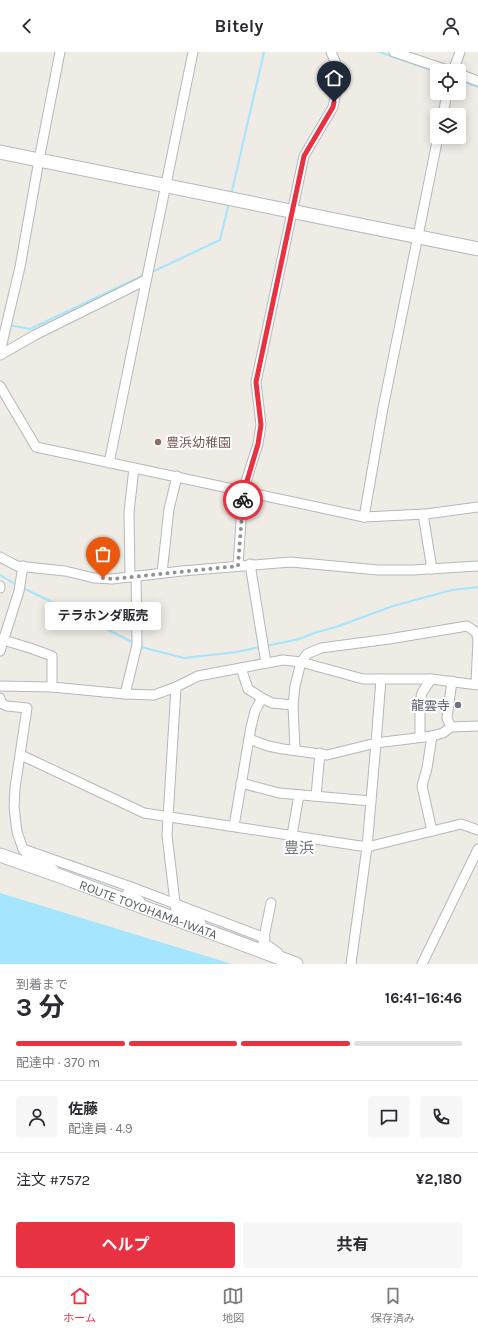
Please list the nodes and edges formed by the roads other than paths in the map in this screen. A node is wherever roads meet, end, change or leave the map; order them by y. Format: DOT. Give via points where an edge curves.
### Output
graph roads {
  1 [pos="60,52"];
  2 [pos="193,52"];
  3 [pos="331,52"];
  4 [pos="394,52"];
  5 [pos="460,52"];
  6 [pos="430,64"];
  7 [pos="456,64"];
  8 [pos="466,77"];
  9 [pos="478,81"];
  10 [pos="437,144"];
  11 [pos="0,152"];
  12 [pos="39,160"];
  13 [pos="165,185"];
  14 [pos="292,211"];
  15 [pos="417,236"];
  16 [pos="478,249"];
  17 [pos="146,280"];
  18 [pos="0,352"];
  19 [pos="0,355"];
  20 [pos="0,386"];
  21 [pos="109,463"];
  22 [pos="134,468"];
  23 [pos="177,476"];
  24 [pos="244,491"];
  25 [pos="478,507"];
  26 [pos="423,514"];
  27 [pos="364,517"];
  28 [pos="0,557"];
  29 [pos="250,564"];
  30 [pos="23,566"];
  31 [pos="238,566"];
  32 [pos="478,566"];
  33 [pos="432,569"];
  34 [pos="162,573"];
  35 [pos="133,577"];
  36 [pos="2,640"];
  37 [pos="478,641"];
  38 [pos="0,651"];
  39 [pos="301,662"];
  40 [pos="266,663"];
  41 [pos="241,668"];
  42 [pos="381,679"];
  43 [pos="430,679"];
  44 [pos="452,681"];
  45 [pos="477,684"];
  46 [pos="0,686"];
  47 [pos="52,687"];
  48 [pos="176,687"];
  49 [pos="125,694"];
  50 [pos="0,698"];
  51 [pos="262,698"];
  52 [pos="293,705"];
  53 [pos="478,726"];
  54 [pos="451,727"];
  55 [pos="432,736"];
  56 [pos="420,737"];
  57 [pos="249,739"];
  58 [pos="376,743"];
  59 [pos="295,750"];
  60 [pos="320,753"];
  61 [pos="21,755"];
  62 [pos="242,783"];
  63 [pos="299,795"];
  64 [pos="316,796"];
  65 [pos="371,801"];
  66 [pos="168,816"];
  67 [pos="234,826"];
  68 [pos="478,830"];
  69 [pos="432,831"];
  70 [pos="292,835"];
  71 [pos="367,847"];
  72 [pos="23,849"];
  73 [pos="478,849"];
  74 [pos="0,855"];
  75 [pos="57,875"];
  76 [pos="131,887"];
  77 [pos="271,903"];
  78 [pos="175,905"];
  79 [pos="141,906"];
  80 [pos="222,936"];
  81 [pos="265,938"];
  82 [pos="292,963"];
  83 [pos="351,964"];
  84 [pos="422,964"];
  1 -- 12 [label="street"];
  2 -- 13 [label="street"];
  3 -- 14 [label="street" via="338,83 333,107 304,156"];
  4 -- 6 [label="street"];
  5 -- 7 [label="street"];
  8 -- 9 [label="street"];
  10 -- 15 [label="street"];
  11 -- 12 [label="street"];
  12 -- 13 [label="street"];
  12 -- 18 [label="street" via="20,267"];
  13 -- 14 [label="street"];
  13 -- 17 [label="street"];
  14 -- 15 [label="street"];
  14 -- 24 [label="street" via="256,382 261,425"];
  15 -- 16 [label="street"];
  15 -- 27 [label="street"];
  17 -- 19 [label="street"];
  17 -- 21 [label="street"];
  20 -- 21 [label="street" via="36,447"];
  21 -- 22 [label="street"];
  22 -- 23 [label="street"];
  22 -- 35 [label="street" via="129,512"];
  23 -- 24 [label="street"];
  23 -- 34 [label="street" via="169,509"];
  24 -- 27 [label="street"];
  24 -- 31 [label="street"];
  25 -- 26 [label="street"];
  26 -- 27 [label="street"];
  26 -- 33 [label="street"];
  28 -- 30 [label="street" via="17,566"];
  29 -- 31 [label="street"];
  29 -- 33 [label="street" via="291,562 378,570"];
  29 -- 40 [label="street"];
  30 -- 35 [label="street" via="65,571 94,578"];
  30 -- 36 [label="street" via="19,591"];
  31 -- 34 [label="street"];
  32 -- 33 [label="street"];
  34 -- 35 [label="street"];
  35 -- 49 [label="street" via="137,645"];
  36 -- 38 [label="street"];
  36 -- 47 [label="street" via="52,656"];
  37 -- 39 [label="street" via="476,632 467,626 322,648 307,654"];
  37 -- 45 [label="street"];
  39 -- 40 [label="street" via="283,660"];
  39 -- 42 [label="street" via="363,679"];
  39 -- 52 [label="street"];
  40 -- 41 [label="street"];
  41 -- 48 [label="street" via="198,676"];
  41 -- 51 [label="street" via="248,689"];
  42 -- 43 [label="street"];
  42 -- 58 [label="street"];
  43 -- 44 [label="street"];
  43 -- 56 [label="street" via="420,701"];
  44 -- 45 [label="street"];
  44 -- 54 [label="street" via="447,718"];
  46 -- 47 [label="street"];
  47 -- 49 [label="street"];
  48 -- 49 [label="street" via="154,695"];
  48 -- 66 [label="street"];
  50 -- 61 [label="street" via="1,703 7,706 26,708"];
  51 -- 52 [label="street" via="272,703"];
  51 -- 57 [label="street" via="255,711"];
  52 -- 59 [label="street"];
  53 -- 54 [label="street"];
  54 -- 55 [label="street"];
  55 -- 56 [label="street"];
  55 -- 69 [label="street" via="422,786"];
  56 -- 58 [label="street"];
  57 -- 59 [label="street" via="268,746"];
  57 -- 62 [label="street"];
  58 -- 60 [label="street" via="327,755"];
  58 -- 65 [label="street"];
  59 -- 60 [label="street"];
  60 -- 64 [label="street"];
  61 -- 66 [label="street" via="144,813"];
  61 -- 72 [label="street" via="14,807 17,832"];
  62 -- 63 [label="street" via="279,793"];
  62 -- 67 [label="street"];
  63 -- 64 [label="street"];
  63 -- 70 [label="street"];
  64 -- 65 [label="street"];
  65 -- 71 [label="street"];
  66 -- 67 [label="street"];
  66 -- 78 [label="street" via="167,835"];
  67 -- 70 [label="street"];
  68 -- 69 [label="street" via="461,824"];
  69 -- 71 [label="street"];
  70 -- 71 [label="street"];
  71 -- 83 [label="street"];
  72 -- 75 [label="street" via="28,855 54,870"];
  72 -- 76 [label="street"];
  73 -- 84 [label="street"];
  74 -- 75 [label="street, ROUTE TOYOHAMA-IWATA"];
  75 -- 79 [label="street, ROUTE TOYOHAMA-IWATA"];
  76 -- 78 [label="street"];
  76 -- 79 [label="street" via="128,892 140,901"];
  77 -- 81 [label="street"];
  78 -- 80 [label="street" via="176,911"];
  78 -- 81 [label="street"];
  79 -- 80 [label="street, ROUTE TOYOHAMA-IWATA"];
  80 -- 82 [label="street, ROUTE TOYOHAMA-IWATA"];
  81 -- 82 [label="street" via="264,944"];
}
